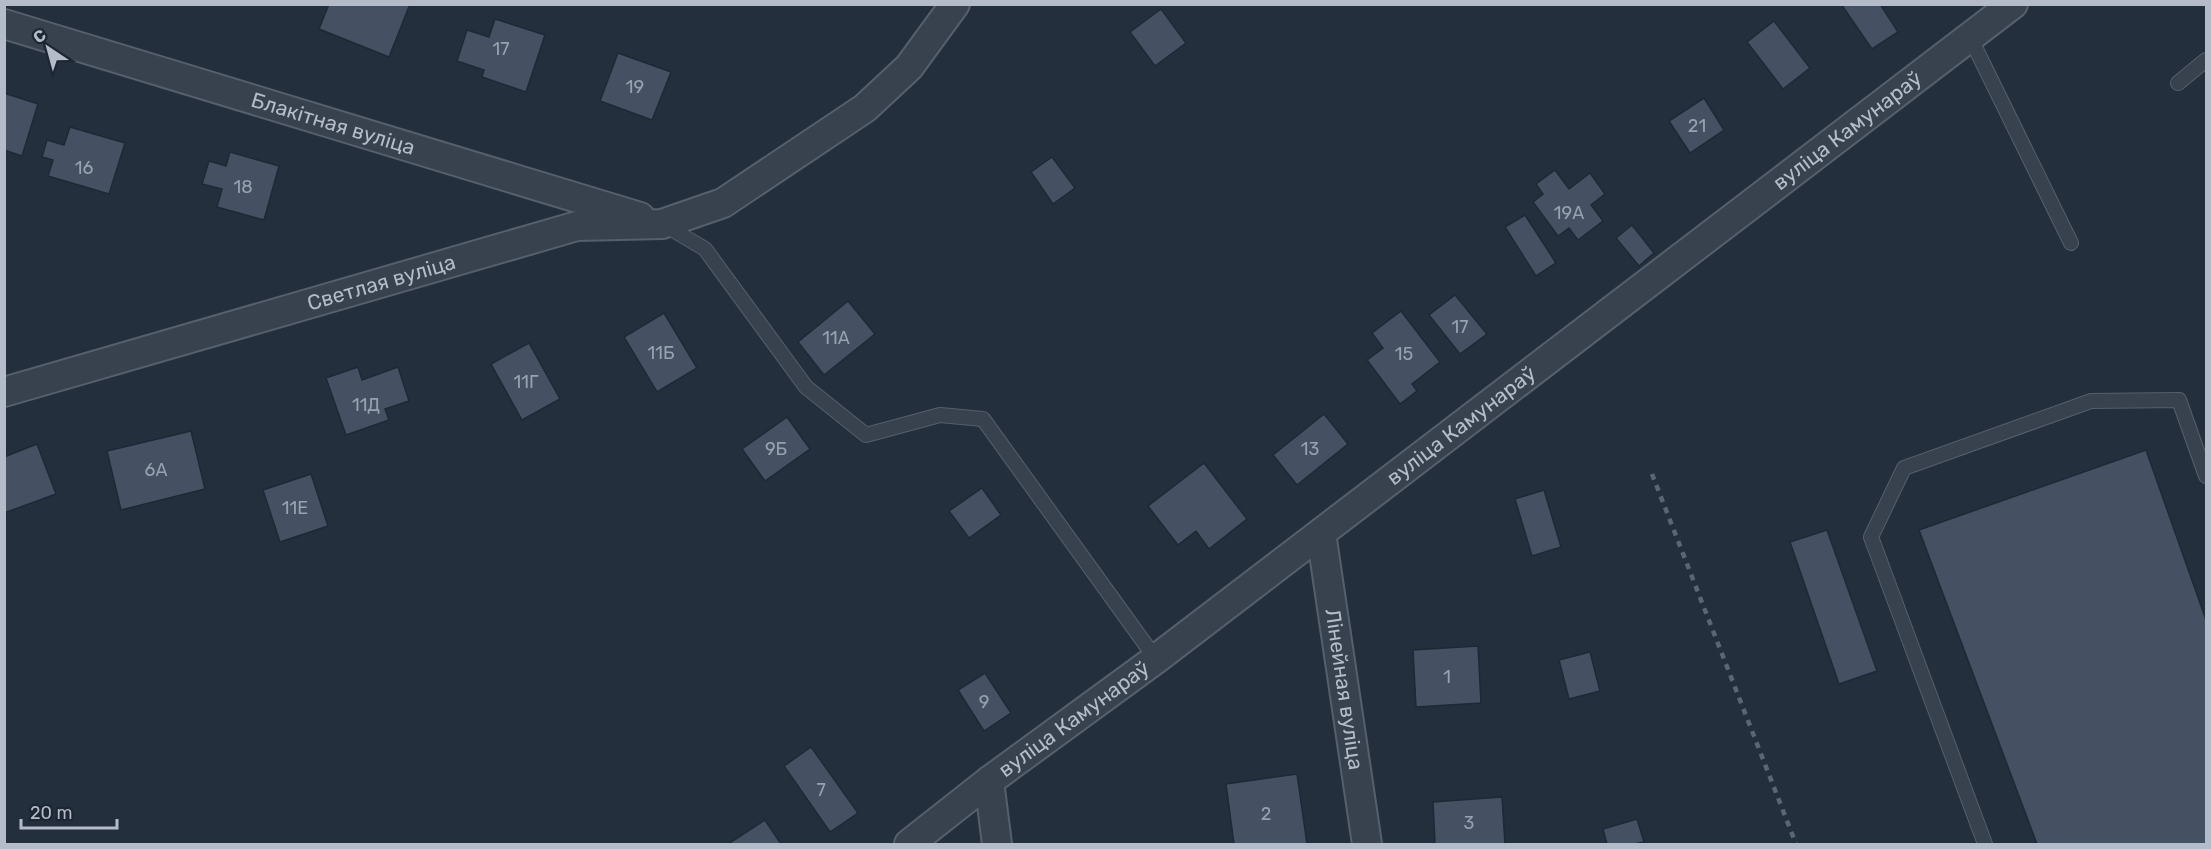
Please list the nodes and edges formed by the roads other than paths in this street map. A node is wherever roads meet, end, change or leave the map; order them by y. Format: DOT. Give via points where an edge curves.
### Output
graph roads {
  1 [pos="955,4"];
  2 [pos="2013,4"];
  3 [pos="4,24"];
  4 [pos="1970,37"];
  5 [pos="2206,60"];
  6 [pos="2178,82"];
  7 [pos="662,224"];
  8 [pos="2071,243"];
  9 [pos="4,392"];
  10 [pos="2206,476"];
  11 [pos="1321,533"];
  12 [pos="1156,659"];
  13 [pos="989,781"];
  14 [pos="909,844"];
  15 [pos="997,844"];
  16 [pos="1367,844"];
  17 [pos="1984,844"];
  1 -- 7 [label="street, Светлая вуліца" via="909,67 865,108 723,202"];
  2 -- 4 [label="street, вуліца Камунараў"];
  3 -- 7 [label="street, Блакітная вуліца"];
  4 -- 8 [label="lane"];
  4 -- 11 [label="street, вуліца Камунараў"];
  5 -- 6 [label="lane"];
  7 -- 9 [label="street, Светлая вуліца" via="577,226"];
  7 -- 12 [label="lane" via="705,249 806,387 866,435 940,415 983,419"];
  10 -- 17 [label="lane" via="2179,400 2091,401 1904,468 1871,537"];
  11 -- 12 [label="street, вуліца Камунараў"];
  11 -- 16 [label="street, Лінейная вуліца"];
  12 -- 13 [label="street, вуліца Камунараў"];
  13 -- 14 [label="street, вуліца Камунараў"];
  13 -- 15 [label="street"];
}
